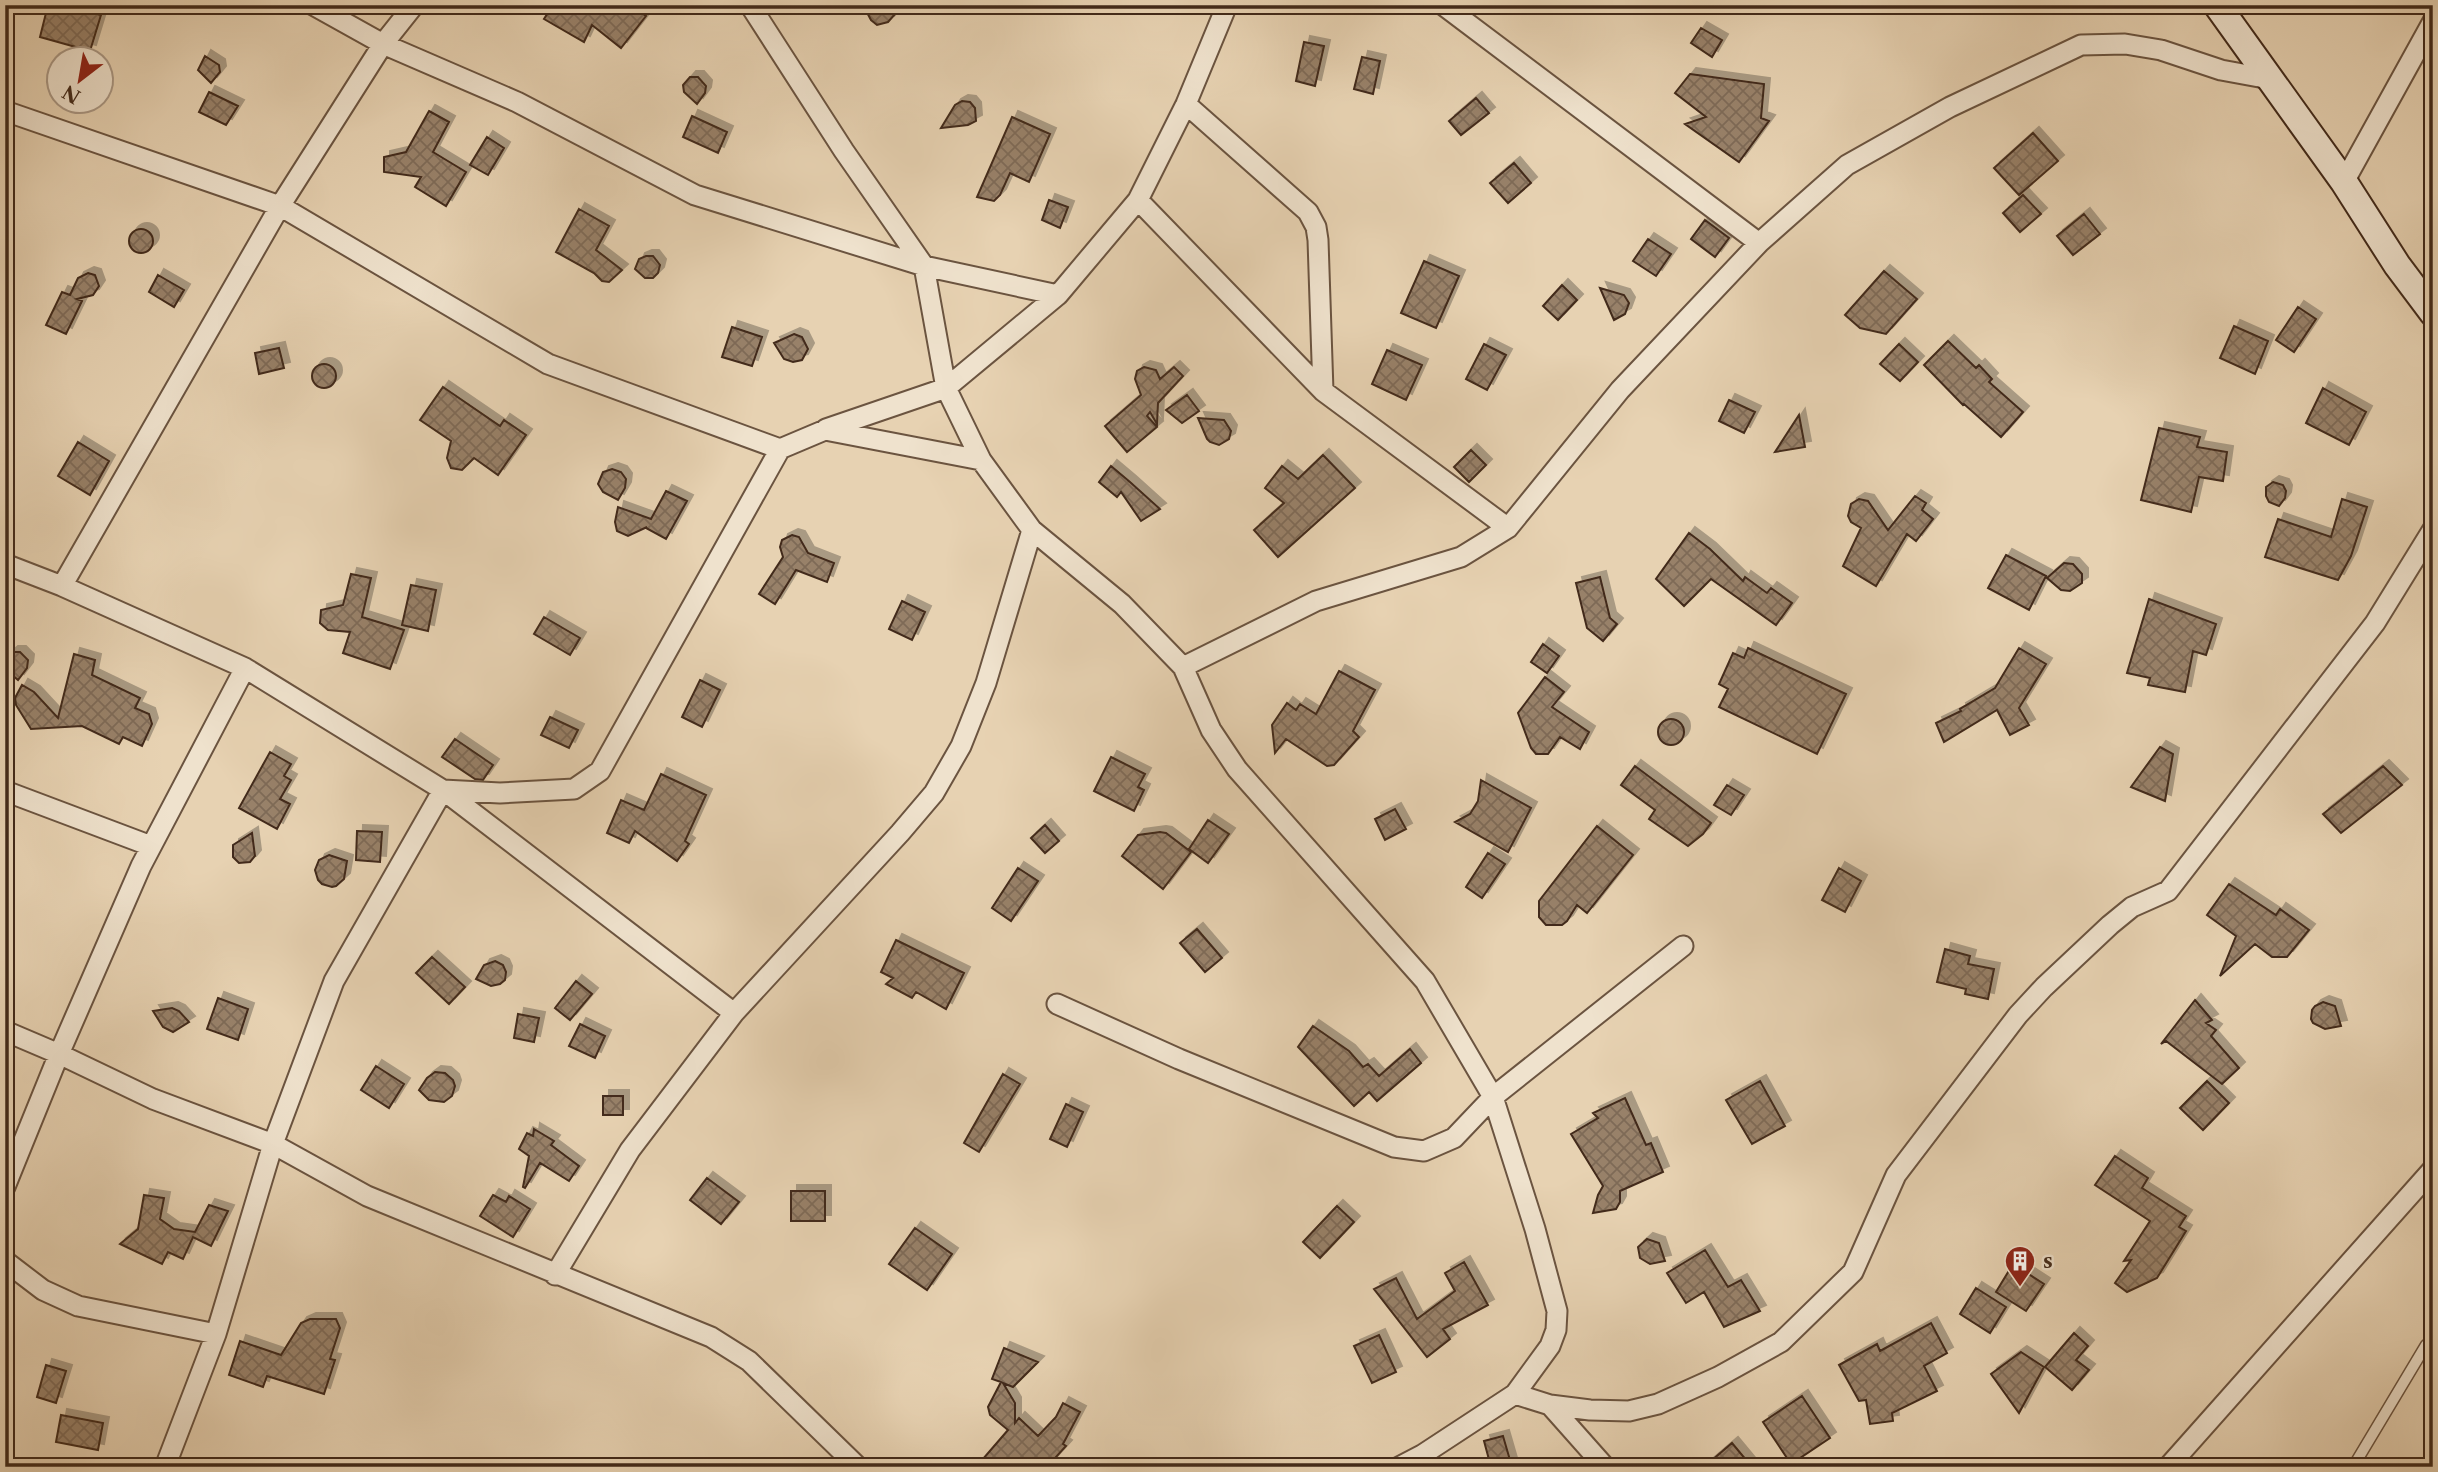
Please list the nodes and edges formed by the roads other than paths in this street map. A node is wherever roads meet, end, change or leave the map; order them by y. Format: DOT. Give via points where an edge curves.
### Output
graph roads {
  1 [pos="313,5"];
  2 [pos="414,5"];
  3 [pos="750,5"];
  4 [pos="1227,5"];
  5 [pos="1443,5"];
  6 [pos="2217,5"];
  7 [pos="2433,21"];
  8 [pos="383,44"];
  9 [pos="2270,79"];
  10 [pos="1186,104"];
  11 [pos="5,111"];
  12 [pos="2344,182"];
  13 [pos="1138,200"];
  14 [pos="280,206"];
  15 [pos="1759,243"];
  16 [pos="925,266"];
  17 [pos="1058,295"];
  18 [pos="2433,313"];
  19 [pos="946,388"];
  20 [pos="1323,391"];
  21 [pos="825,430"];
  22 [pos="780,449"];
  23 [pos="981,460"];
  24 [pos="1508,528"];
  25 [pos="2433,529"];
  26 [pos="1032,530"];
  27 [pos="5,564"];
  28 [pos="62,586"];
  29 [pos="1183,667"];
  30 [pos="244,668"];
  31 [pos="443,790"];
  32 [pos="5,791"];
  33 [pos="151,846"];
  34 [pos="1683,946"];
  35 [pos="1057,1004"];
  36 [pos="734,1013"];
  37 [pos="5,1031"];
  38 [pos="59,1054"];
  39 [pos="1493,1097"];
  40 [pos="273,1144"];
  41 [pos="2433,1169"];
  42 [pos="5,1187"];
  43 [pos="5,1261"];
  44 [pos="555,1275"];
  45 [pos="216,1334"];
  46 [pos="2433,1340"];
  47 [pos="1516,1394"];
  48 [pos="1550,1405"];
  49 [pos="166,1467"];
  50 [pos="858,1467"];
  51 [pos="1399,1467"];
  52 [pos="1605,1467"];
  53 [pos="2168,1467"];
  54 [pos="2353,1467"];
  1 -- 8 [label="street"];
  2 -- 8 [label="street"];
  3 -- 16 [label="street"];
  4 -- 10 [label="street"];
  5 -- 15 [label="street"];
  6 -- 9 [label="street"];
  7 -- 12 [label="street"];
  8 -- 14 [label="street"];
  8 -- 16 [label="street" via="517,103 695,195"];
  9 -- 12 [label="street"];
  9 -- 15 [label="street" via="2221,70 2161,50 2125,44 2081,45 1950,107 1847,166"];
  10 -- 13 [label="street"];
  10 -- 20 [label="street" via="1308,212 1316,227"];
  11 -- 14 [label="street"];
  12 -- 18 [label="street"];
  13 -- 17 [label="street"];
  13 -- 20 [label="street"];
  14 -- 22 [label="street" via="548,364"];
  14 -- 28 [label="street"];
  15 -- 24 [label="street" via="1620,390"];
  16 -- 17 [label="street"];
  16 -- 19 [label="street"];
  17 -- 19 [label="street"];
  19 -- 21 [label="street"];
  19 -- 23 [label="street"];
  20 -- 24 [label="street"];
  21 -- 22 [label="street"];
  21 -- 23 [label="street"];
  22 -- 31 [label="street" via="600,771 574,789"];
  23 -- 26 [label="street"];
  24 -- 29 [label="street" via="1461,557 1316,601"];
  25 -- 48 [label="street" via="2375,623 2168,891 2132,907 2110,925 2018,1016 1896,1175 1853,1272 1836,1291 1781,1342 1658,1404 1629,1410"];
  26 -- 29 [label="street" via="1122,604"];
  26 -- 36 [label="street" via="986,683 961,746 934,793"];
  27 -- 28 [label="street"];
  28 -- 30 [label="street"];
  29 -- 39 [label="street" via="1211,730 1237,769 1425,981"];
  30 -- 31 [label="street"];
  30 -- 33 [label="street"];
  31 -- 36 [label="street"];
  31 -- 40 [label="street" via="334,981"];
  32 -- 33 [label="street"];
  33 -- 38 [label="street"];
  34 -- 39 [label="street"];
  35 -- 39 [label="street" via="1394,1147 1424,1151 1454,1138"];
  36 -- 44 [label="street" via="630,1150"];
  37 -- 38 [label="street"];
  38 -- 40 [label="street" via="153,1099"];
  38 -- 42 [label="street"];
  39 -- 47 [label="street" via="1557,1311 1550,1346"];
  40 -- 44 [label="street" via="367,1196"];
  40 -- 45 [label="street"];
  41 -- 53 [label="street"];
  43 -- 45 [label="street" via="43,1290 78,1306"];
  44 -- 50 [label="street" via="711,1338 749,1361"];
  45 -- 49 [label="street"];
  46 -- 54 [label="lane"];
  47 -- 48 [label="street"];
  47 -- 51 [label="street"];
  48 -- 52 [label="street"];
}
